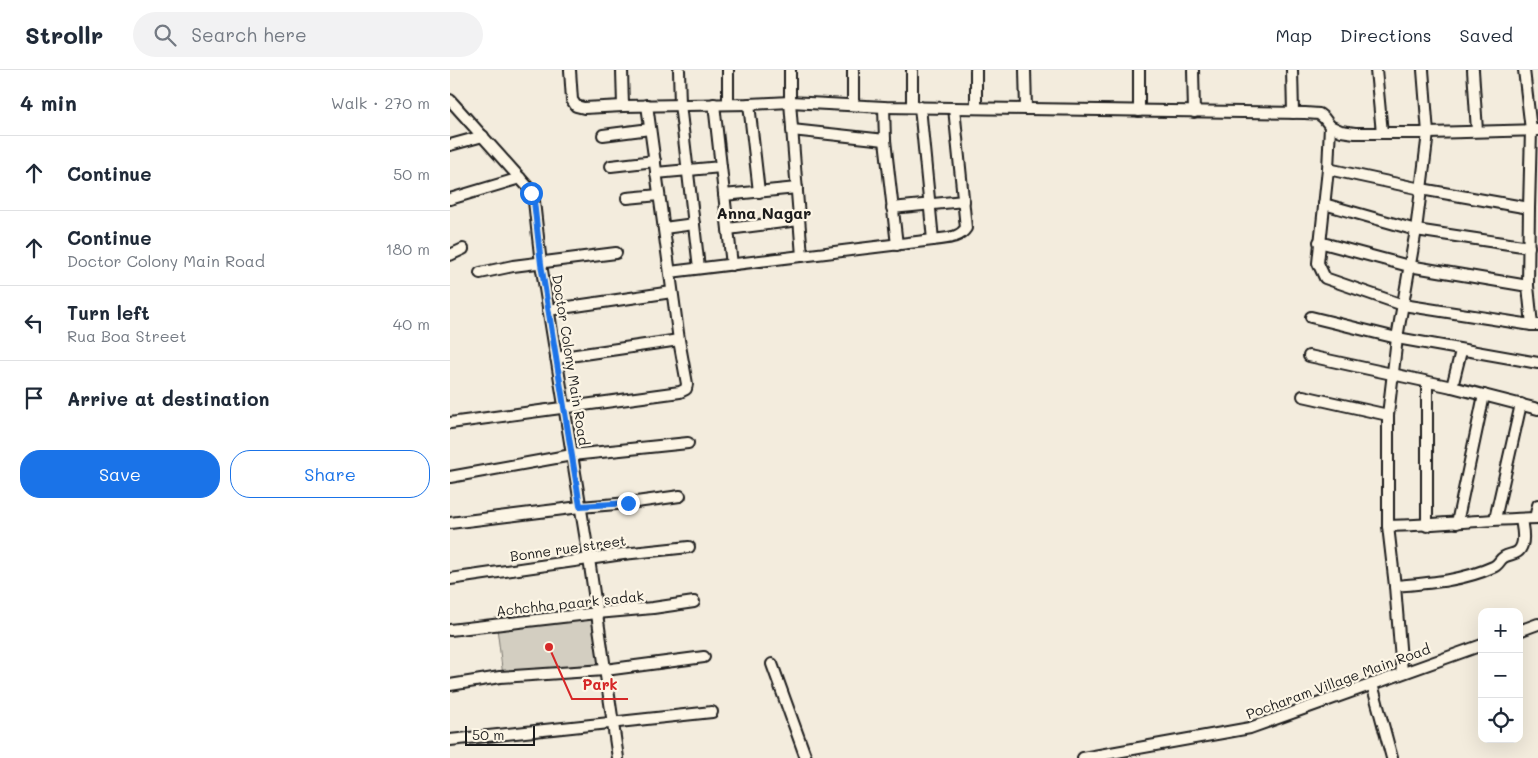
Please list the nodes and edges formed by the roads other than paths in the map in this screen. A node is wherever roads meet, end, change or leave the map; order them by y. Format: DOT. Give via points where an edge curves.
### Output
graph roads {
  1 [pos="570,70"];
  2 [pos="622,70"];
  3 [pos="679,70"];
  4 [pos="728,70"];
  5 [pos="790,70"];
  6 [pos="853,70"];
  7 [pos="912,70"];
  8 [pos="976,70"];
  9 [pos="1025,70"];
  10 [pos="1139,70"];
  11 [pos="1193,70"];
  12 [pos="1292,70"];
  13 [pos="1376,70"];
  14 [pos="1423,70"];
  15 [pos="1473,70"];
  16 [pos="1524,70"];
  17 [pos="450,100"];
  18 [pos="790,102"];
  19 [pos="680,104"];
  20 [pos="714,104"];
  21 [pos="728,104"];
  22 [pos="749,104"];
  23 [pos="647,105"];
  24 [pos="853,105"];
  25 [pos="623,106"];
  26 [pos="884,107"];
  27 [pos="916,107"];
  28 [pos="954,108"];
  29 [pos="976,108"];
  30 [pos="1026,109"];
  31 [pos="1139,111"];
  32 [pos="1194,112"];
  33 [pos="1293,113"];
  34 [pos="1330,126"];
  35 [pos="650,129"];
  36 [pos="792,130"];
  37 [pos="1535,130"];
  38 [pos="1477,131"];
  39 [pos="1382,133"];
  40 [pos="1428,133"];
  41 [pos="603,135"];
  42 [pos="483,136"];
  43 [pos="885,140"];
  44 [pos="450,146"];
  45 [pos="654,161"];
  46 [pos="611,166"];
  47 [pos="721,167"];
  48 [pos="1328,169"];
  49 [pos="688,171"];
  50 [pos="656,173"];
  51 [pos="520,178"];
  52 [pos="797,188"];
  53 [pos="1421,189"];
  54 [pos="759,192"];
  55 [pos="1534,194"];
  56 [pos="659,195"];
  57 [pos="724,195"];
  58 [pos="627,198"];
  59 [pos="450,199"];
  60 [pos="964,201"];
  61 [pos="929,204"];
  62 [pos="1324,204"];
  63 [pos="892,208"];
  64 [pos="1529,208"];
  65 [pos="799,220"];
  66 [pos="694,224"];
  67 [pos="664,228"];
  68 [pos="728,229"];
  69 [pos="1416,230"];
  70 [pos="933,240"];
  71 [pos="1319,242"];
  72 [pos="897,245"];
  73 [pos="1529,247"];
  74 [pos="463,249"];
  75 [pos="616,253"];
  76 [pos="450,255"];
  77 [pos="802,256"];
  78 [pos="541,264"];
  79 [pos="732,265"];
  80 [pos="1409,266"];
  81 [pos="699,268"];
  82 [pos="670,272"];
  83 [pos="480,273"];
  84 [pos="1528,286"];
  85 [pos="672,292"];
  86 [pos="1403,305"];
  87 [pos="548,310"];
  88 [pos="1311,317"];
  89 [pos="1535,325"];
  90 [pos="1397,338"];
  91 [pos="679,340"];
  92 [pos="1461,351"];
  93 [pos="1309,356"];
  94 [pos="556,358"];
  95 [pos="1538,361"];
  96 [pos="1392,374"];
  97 [pos="1427,383"];
  98 [pos="1452,387"];
  99 [pos="1484,395"];
  100 [pos="1303,396"];
  101 [pos="1521,404"];
  102 [pos="564,408"];
  103 [pos="1538,409"];
  104 [pos="1388,415"];
  105 [pos="450,423"];
  106 [pos="688,443"];
  107 [pos="572,455"];
  108 [pos="450,476"];
  109 [pos="680,496"];
  110 [pos="1538,505"];
  111 [pos="580,506"];
  112 [pos="1536,518"];
  113 [pos="1495,519"];
  114 [pos="1521,519"];
  115 [pos="450,523"];
  116 [pos="1457,524"];
  117 [pos="1388,526"];
  118 [pos="1427,526"];
  119 [pos="689,548"];
  120 [pos="589,559"];
  121 [pos="450,579"];
  122 [pos="1395,586"];
  123 [pos="694,602"];
  124 [pos="597,613"];
  125 [pos="1538,624"];
  126 [pos="450,630"];
  127 [pos="1523,630"];
  128 [pos="1478,645"];
  129 [pos="704,657"];
  130 [pos="772,664"];
  131 [pos="605,670"];
  132 [pos="1402,672"];
  133 [pos="1372,684"];
  134 [pos="450,685"];
  135 [pos="712,712"];
  136 [pos="613,723"];
  137 [pos="450,740"];
  138 [pos="618,758"];
  139 [pos="806,758"];
  140 [pos="1084,758"];
  141 [pos="1392,758"];
  1 -- 25 [label="street" via="572,100 576,106"];
  2 -- 25 [label="street"];
  3 -- 19 [label="street"];
  4 -- 21 [label="street"];
  5 -- 18 [label="street"];
  6 -- 24 [label="street"];
  7 -- 27 [label="street"];
  8 -- 29 [label="street"];
  9 -- 30 [label="street"];
  10 -- 31 [label="street"];
  11 -- 32 [label="street"];
  12 -- 33 [label="street"];
  13 -- 39 [label="street"];
  14 -- 40 [label="street"];
  15 -- 38 [label="street"];
  16 -- 37 [label="street"];
  17 -- 42 [label="street, Doctor Colony Main Road"];
  18 -- 22 [label="street"];
  18 -- 24 [label="street"];
  18 -- 36 [label="street"];
  19 -- 20 [label="street"];
  19 -- 23 [label="street"];
  19 -- 49 [label="street"];
  20 -- 21 [label="street"];
  20 -- 47 [label="street"];
  21 -- 22 [label="street"];
  22 -- 54 [label="street"];
  23 -- 25 [label="street"];
  23 -- 35 [label="street"];
  24 -- 26 [label="street"];
  26 -- 27 [label="street"];
  26 -- 43 [label="street"];
  27 -- 28 [label="street"];
  27 -- 61 [label="street"];
  28 -- 29 [label="street"];
  28 -- 60 [label="street"];
  29 -- 30 [label="street"];
  30 -- 31 [label="street"];
  31 -- 32 [label="street"];
  32 -- 33 [label="street"];
  33 -- 34 [label="street" via="1319,114"];
  34 -- 39 [label="street" via="1355,133"];
  34 -- 48 [label="street"];
  35 -- 41 [label="street"];
  35 -- 45 [label="street"];
  36 -- 43 [label="street"];
  36 -- 52 [label="street"];
  37 -- 38 [label="street"];
  37 -- 55 [label="street"];
  38 -- 40 [label="street"];
  39 -- 40 [label="street"];
  40 -- 53 [label="street"];
  42 -- 44 [label="street"];
  42 -- 51 [label="street, Doctor Colony Main Road"];
  43 -- 63 [label="street"];
  45 -- 46 [label="street"];
  45 -- 50 [label="street"];
  47 -- 49 [label="street"];
  47 -- 57 [label="street"];
  48 -- 53 [label="street"];
  48 -- 62 [label="street"];
  49 -- 50 [label="street"];
  49 -- 66 [label="street"];
  50 -- 56 [label="street"];
  51 -- 59 [label="street"];
  51 -- 78 [label="street, Doctor Colony Main Road" via="534,201"];
  52 -- 54 [label="street"];
  52 -- 65 [label="street"];
  53 -- 64 [label="street"];
  53 -- 69 [label="street"];
  54 -- 57 [label="street"];
  55 -- 64 [label="street"];
  56 -- 58 [label="street"];
  56 -- 67 [label="street"];
  57 -- 68 [label="street"];
  60 -- 61 [label="street"];
  60 -- 70 [label="street" via="965,230 958,236"];
  61 -- 63 [label="street"];
  61 -- 70 [label="street"];
  62 -- 69 [label="street"];
  62 -- 71 [label="street"];
  63 -- 72 [label="street"];
  64 -- 73 [label="street"];
  65 -- 68 [label="street"];
  65 -- 77 [label="street"];
  66 -- 67 [label="street"];
  66 -- 81 [label="street"];
  67 -- 82 [label="street"];
  68 -- 79 [label="street"];
  69 -- 73 [label="street"];
  69 -- 80 [label="street"];
  70 -- 72 [label="street"];
  71 -- 80 [label="street"];
  71 -- 86 [label="street" via="1318,263 1325,278"];
  72 -- 77 [label="street"];
  73 -- 84 [label="street"];
  74 -- 76 [label="street"];
  75 -- 78 [label="street"];
  77 -- 79 [label="street"];
  78 -- 83 [label="street"];
  78 -- 87 [label="street, Doctor Colony Main Road"];
  79 -- 81 [label="street"];
  80 -- 84 [label="street"];
  80 -- 86 [label="street"];
  81 -- 82 [label="street"];
  82 -- 85 [label="street"];
  84 -- 89 [label="street"];
  85 -- 87 [label="street"];
  85 -- 91 [label="street"];
  86 -- 89 [label="street"];
  86 -- 90 [label="street"];
  87 -- 94 [label="street, Doctor Colony Main Road"];
  88 -- 90 [label="street"];
  90 -- 92 [label="street"];
  90 -- 96 [label="street"];
  91 -- 94 [label="street"];
  91 -- 102 [label="street" via="687,384 683,391"];
  92 -- 95 [label="street"];
  92 -- 98 [label="street"];
  93 -- 96 [label="street"];
  94 -- 102 [label="street, Doctor Colony Main Road"];
  96 -- 97 [label="street"];
  96 -- 104 [label="street"];
  97 -- 98 [label="street"];
  97 -- 118 [label="street"];
  98 -- 99 [label="street"];
  99 -- 101 [label="street"];
  99 -- 116 [label="street"];
  100 -- 104 [label="street"];
  101 -- 103 [label="street"];
  101 -- 113 [label="street"];
  102 -- 105 [label="street"];
  102 -- 107 [label="street, Doctor Colony Main Road"];
  104 -- 117 [label="street"];
  106 -- 107 [label="street"];
  107 -- 108 [label="street"];
  107 -- 111 [label="street, Doctor Colony Main Road"];
  109 -- 111 [label="street"];
  110 -- 112 [label="street"];
  111 -- 115 [label="street"];
  111 -- 120 [label="street, Doctor Colony Main Road"];
  112 -- 114 [label="street"];
  113 -- 114 [label="street"];
  113 -- 116 [label="street"];
  114 -- 122 [label="street" via="1523,538 1519,551 1504,556 1495,567 1446,581"];
  116 -- 118 [label="street"];
  117 -- 118 [label="street"];
  117 -- 122 [label="street"];
  119 -- 120 [label="street, Bonne rue street"];
  120 -- 121 [label="street, Bonne rue street"];
  120 -- 124 [label="street, Doctor Colony Main Road"];
  122 -- 132 [label="street"];
  123 -- 124 [label="street, Achchha paark sadak"];
  124 -- 126 [label="street, Achchha paark sadak"];
  124 -- 131 [label="street, Doctor Colony Main Road"];
  125 -- 127 [label="street"];
  128 -- 132 [label="street, Pocharam Village Main Road"];
  129 -- 131 [label="street"];
  130 -- 139 [label="street"];
  131 -- 134 [label="street" via="500,677"];
  131 -- 136 [label="street, Doctor Colony Main Road"];
  132 -- 133 [label="street, Pocharam Village Main Road"];
  133 -- 140 [label="street, Pocharam Village Main Road" via="1250,728"];
  133 -- 141 [label="street"];
  135 -- 136 [label="street"];
  136 -- 137 [label="street"];
  136 -- 138 [label="street, Doctor Colony Main Road"];
}
